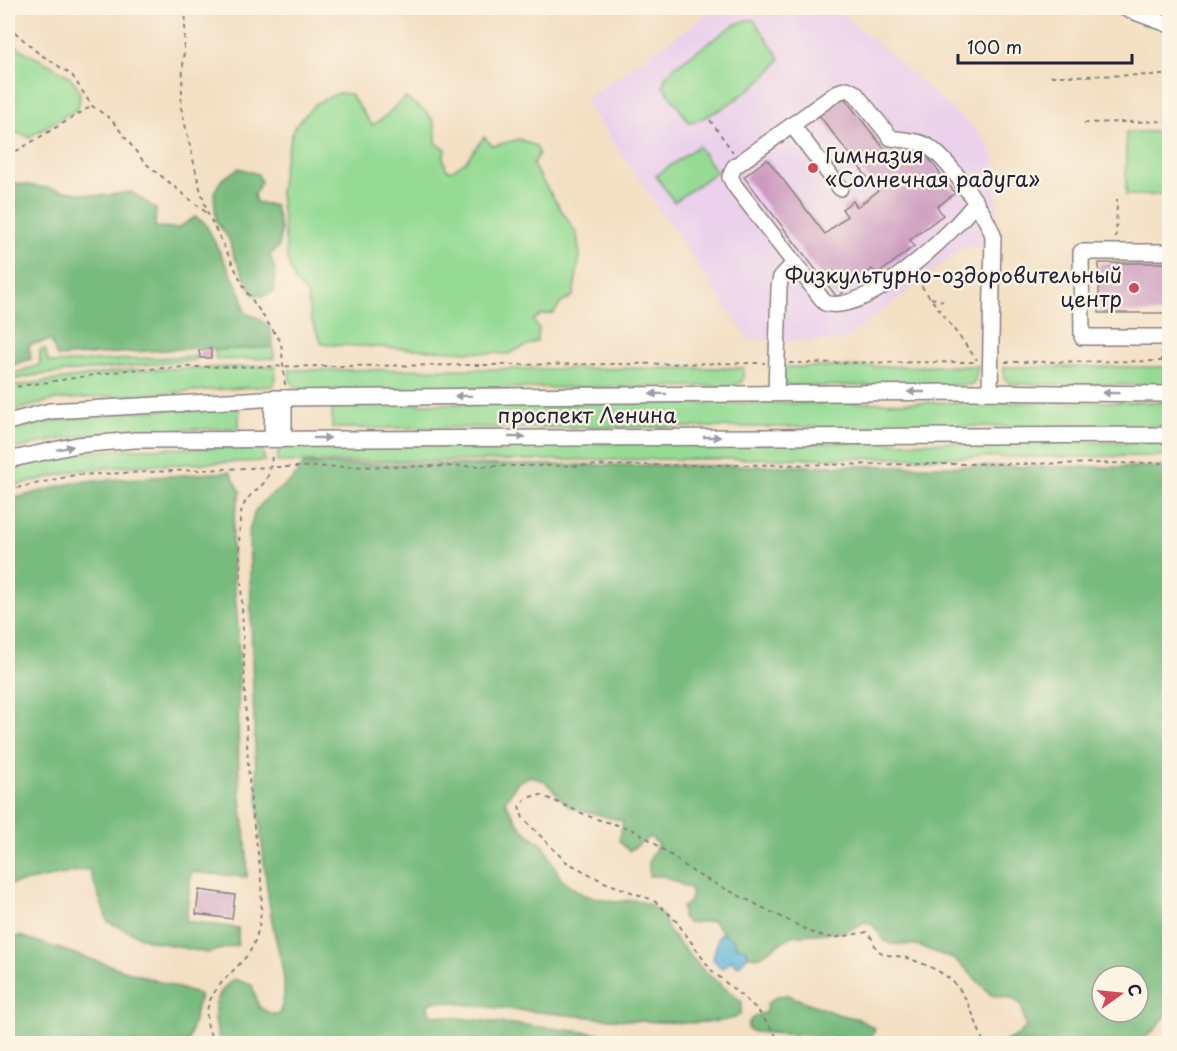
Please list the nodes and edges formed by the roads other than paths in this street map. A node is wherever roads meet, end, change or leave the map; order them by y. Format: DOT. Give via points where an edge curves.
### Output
graph roads {
  1 [pos="1124,8"];
  2 [pos="1170,25"];
  3 [pos="792,125"];
  4 [pos="840,188"];
  5 [pos="976,202"];
  6 [pos="1170,252"];
  7 [pos="794,263"];
  8 [pos="1170,337"];
  9 [pos="990,392"];
  10 [pos="776,393"];
  11 [pos="1170,394"];
  12 [pos="279,398"];
  13 [pos="8,422"];
  14 [pos="1170,435"];
  15 [pos="278,439"];
  16 [pos="8,460"];
  1 -- 2 [label="street"];
  3 -- 4 [label="street"];
  3 -- 5 [label="street" via="838,92 855,93 891,138 923,144 937,152"];
  3 -- 7 [label="street" via="734,167 730,177"];
  5 -- 7 [label="street" via="928,254 895,279 849,304 825,303"];
  5 -- 9 [label="street" via="993,235 985,362"];
  6 -- 8 [label="street" via="1081,252 1082,337"];
  7 -- 10 [label="street" via="781,277 779,287"];
  9 -- 10 [label="street, проспект Ленина, one-way"];
  11 -- 9 [label="street, проспект Ленина, one-way"];
  10 -- 12 [label="street, проспект Ленина, one-way"];
  12 -- 13 [label="street, проспект Ленина" via="50,411"];
  12 -- 15 [label="street"];
  15 -- 14 [label="street, проспект Ленина, one-way"];
  16 -- 15 [label="street, проспект Ленина, one-way" via="77,445 135,440"];
}
